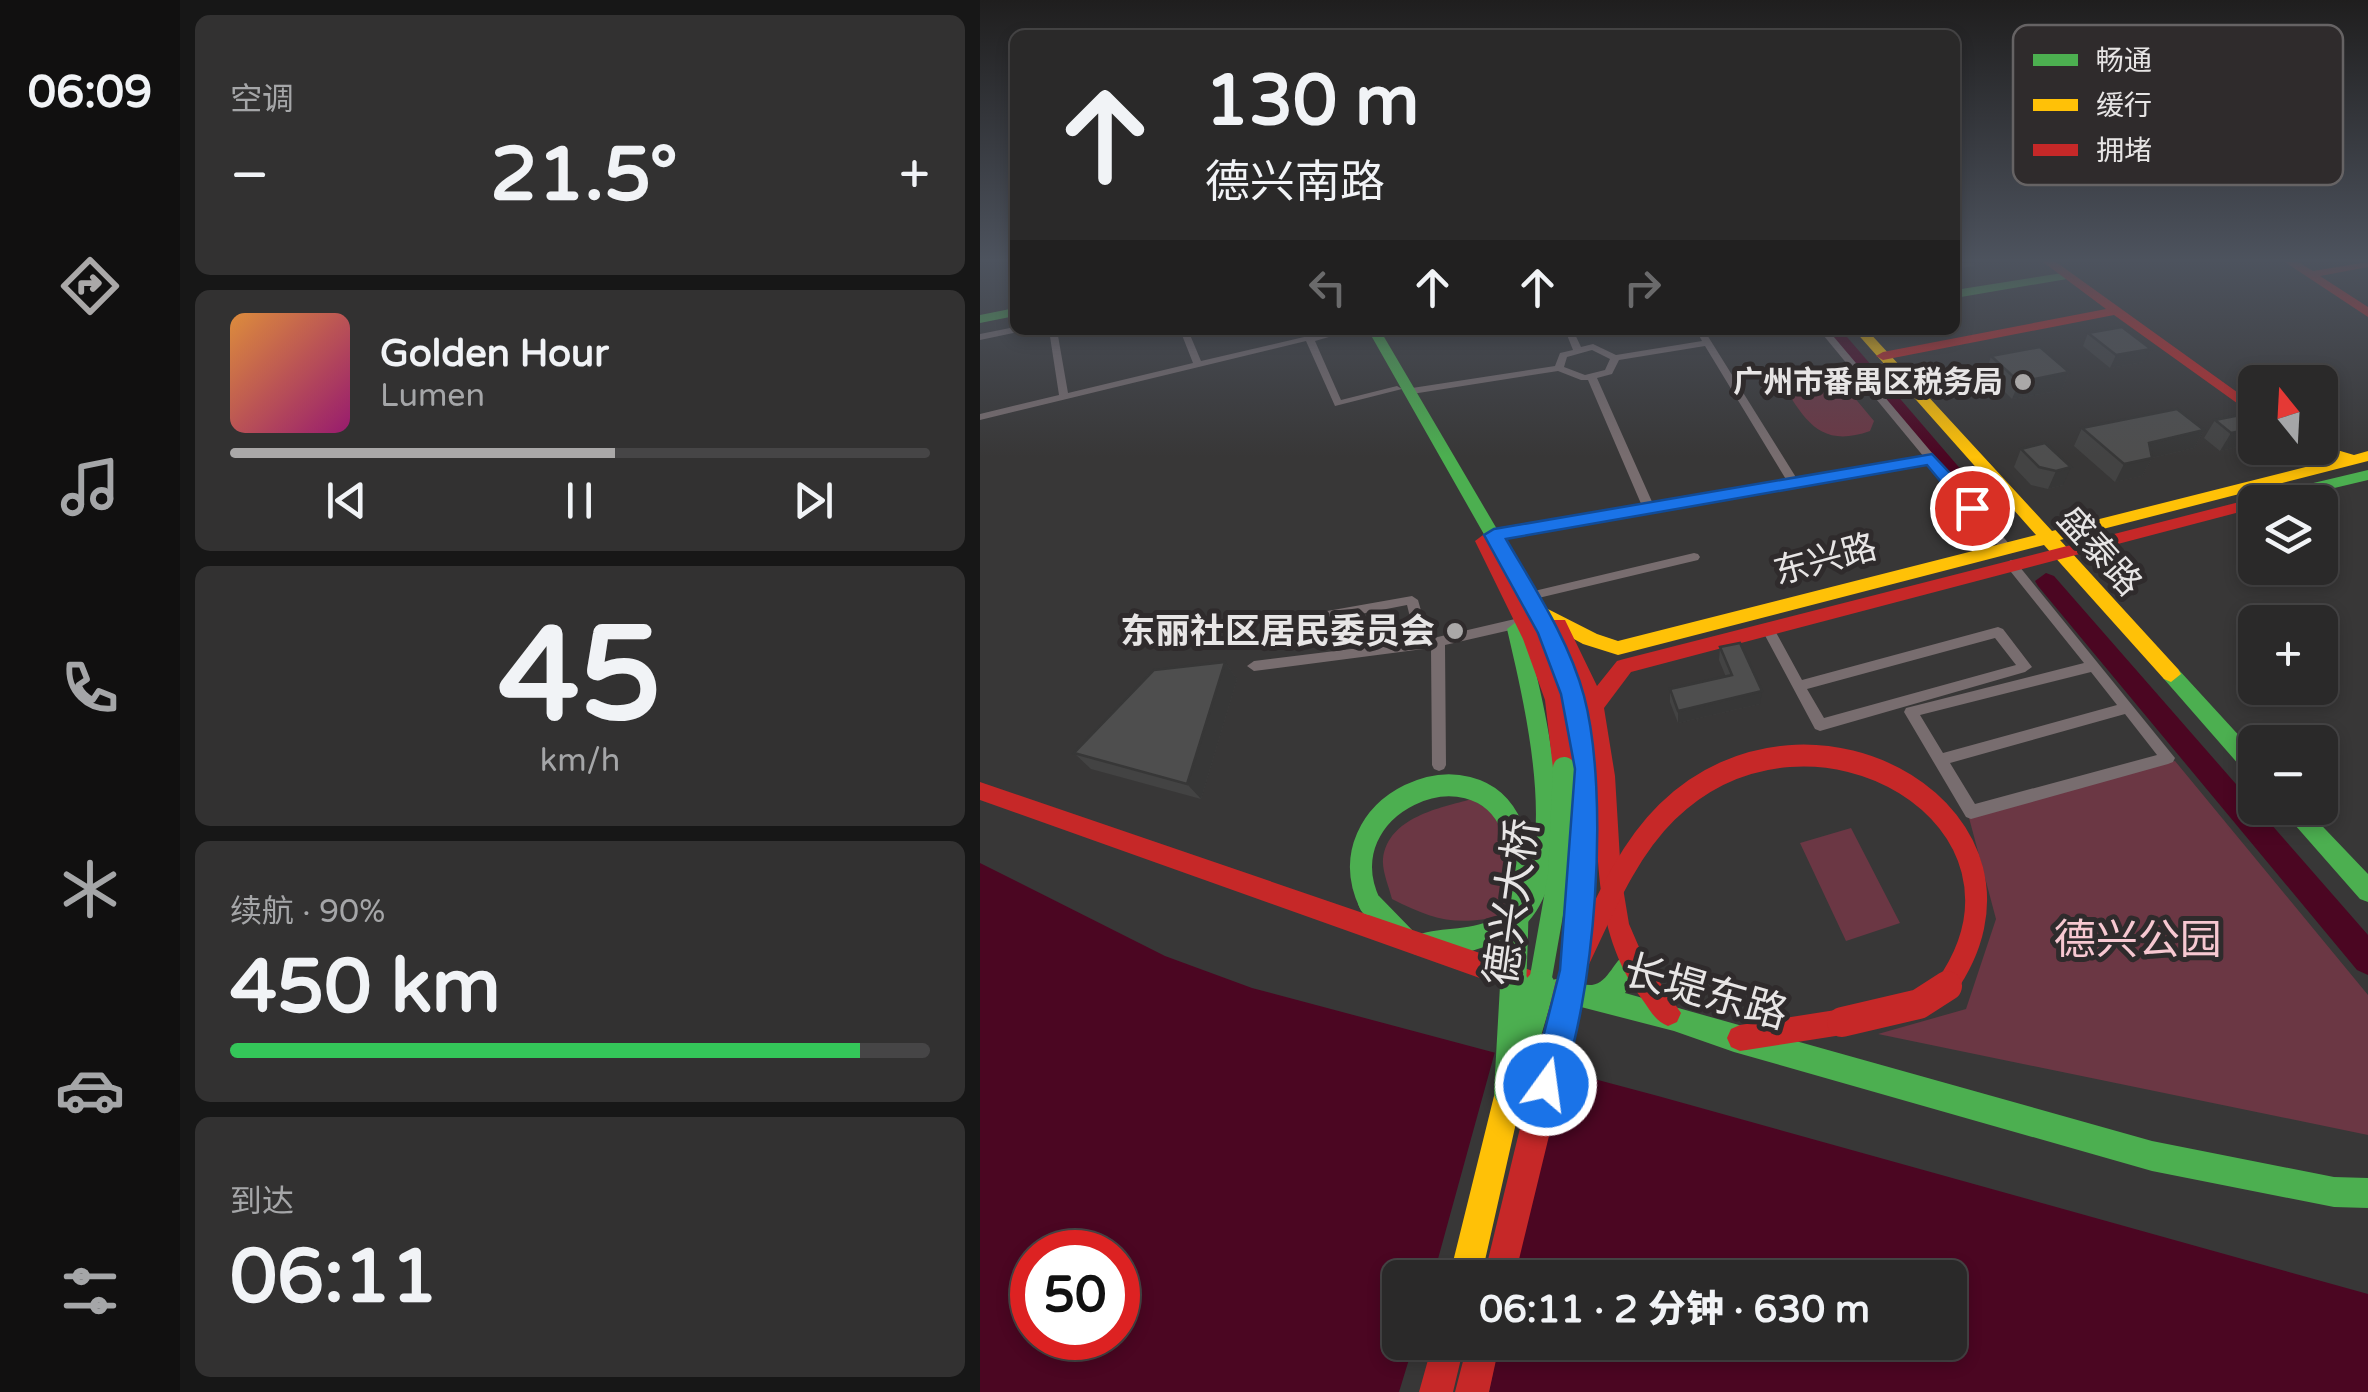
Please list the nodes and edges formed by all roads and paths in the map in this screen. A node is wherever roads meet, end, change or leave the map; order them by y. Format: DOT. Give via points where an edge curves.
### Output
graph roads {
  1 [pos="2034,327"];
  2 [pos="2139,327"];
  3 [pos="1010,331"];
  4 [pos="1053,335"];
  5 [pos="1186,335"];
  6 [pos="1366,335"];
  7 [pos="1376,335"];
  8 [pos="1571,335"];
  9 [pos="1703,335"];
  10 [pos="1827,335"];
  11 [pos="1865,335"];
  12 [pos="1308,336"];
  13 [pos="980,337"];
  14 [pos="1708,343"];
  15 [pos="1577,349"];
  16 [pos="1884,356"];
  17 [pos="1615,358"];
  18 [pos="1198,364"];
  19 [pos="1559,368"];
  20 [pos="1592,378"];
  21 [pos="1404,390"];
  22 [pos="1064,396"];
  23 [pos="2238,400"];
  24 [pos="980,416"];
  25 [pos="2338,456"];
  26 [pos="1932,459"];
  27 [pos="2363,464"];
  28 [pos="2301,465"];
  29 [pos="2302,472"];
  30 [pos="1795,484"];
  31 [pos="2305,485"];
  32 [pos="2016,507"];
  33 [pos="2238,507"];
  34 [pos="1649,508"];
  35 [pos="2125,516"];
  36 [pos="2142,531"];
  37 [pos="1494,535"];
  38 [pos="2042,536"];
  39 [pos="2085,536"];
  40 [pos="2057,552"];
  41 [pos="2007,555"];
  42 [pos="1694,557"];
  43 [pos="1962,567"];
  44 [pos="2082,579"];
  45 [pos="1503,581"];
  46 [pos="1541,609"];
  47 [pos="1299,621"];
  48 [pos="1515,624"];
  49 [pos="1767,628"];
  50 [pos="1431,643"];
  51 [pos="1254,666"];
  52 [pos="2094,666"];
  53 [pos="1799,686"];
  54 [pos="1594,706"];
  55 [pos="2128,708"];
  56 [pos="2238,749"];
  57 [pos="1940,760"];
  58 [pos="1438,765"];
  59 [pos="980,791"];
  60 [pos="2307,825"];
  61 [pos="1606,875"];
  62 [pos="1538,880"];
  63 [pos="2368,891"];
  64 [pos="1414,945"];
  65 [pos="1630,964"];
  66 [pos="1574,970"];
  67 [pos="1591,998"];
  68 [pos="1674,1018"];
  69 [pos="1734,1039"];
  70 [pos="1509,1092"];
  71 [pos="2368,1193"];
  72 [pos="1468,1260"];
  73 [pos="1504,1260"];
  74 [pos="1444,1360"];
  75 [pos="1480,1360"];
  76 [pos="1436,1392"];
  77 [pos="1472,1392"];
  1 -- 16 [label="main road"];
  2 -- 23 [label="main road"];
  3 -- 13 [label="street"];
  4 -- 22 [label="street"];
  5 -- 18 [label="street"];
  6 -- 21 [label="main road"];
  7 -- 21 [label="main road"];
  8 -- 15 [label="street"];
  9 -- 14 [label="street"];
  10 -- 26 [label="street"];
  11 -- 16 [label="main road, 盛泰路"];
  12 -- 18 [label="street"];
  12 -- 21 [label="street" via="1338,404"];
  14 -- 17 [label="street"];
  14 -- 30 [label="street"];
  15 -- 17 [label="street" via="1600,348"];
  15 -- 19 [label="street" via="1559,359"];
  16 -- 32 [label="main road, 盛泰路"];
  17 -- 20 [label="street" via="1614,368"];
  18 -- 22 [label="street"];
  19 -- 20 [label="street"];
  19 -- 21 [label="street"];
  20 -- 34 [label="street"];
  21 -- 37 [label="main road"];
  21 -- 45 [label="main road"];
  22 -- 24 [label="street"];
  25 -- 27 [label="main road"];
  26 -- 30 [label="street"];
  26 -- 41 [label="street"];
  27 -- 29 [label="main road, 东兴路"];
  27 -- 31 [label="main road, 东兴路"];
  28 -- 29 [label="main road"];
  29 -- 35 [label="main road, 东兴路"];
  30 -- 34 [label="street"];
  32 -- 38 [label="main road, 盛泰路"];
  32 -- 39 [label="main road"];
  33 -- 36 [label="main road, 东兴路"];
  34 -- 37 [label="street"];
  35 -- 36 [label="main road"];
  35 -- 39 [label="main road, 东兴路"];
  36 -- 39 [label="main road, 东兴路"];
  37 -- 46 [label="main road"];
  38 -- 39 [label="main road, 东兴路"];
  38 -- 40 [label="main road, 盛泰路"];
  38 -- 41 [label="main road, 东兴路"];
  39 -- 40 [label="main road, 东兴路"];
  39 -- 44 [label="main road"];
  40 -- 41 [label="main road, 东兴路"];
  40 -- 44 [label="main road, 盛泰路"];
  41 -- 43 [label="main road, 东兴路"];
  41 -- 52 [label="street"];
  42 -- 46 [label="street"];
  43 -- 46 [label="main road, 东兴路" via="1618,648"];
  43 -- 49 [label="main road, 东兴路"];
  44 -- 56 [label="main road, 盛泰路"];
  45 -- 48 [label="main road"];
  45 -- 70 [label="main road, 德兴大桥, bridge" via="1555,700 1564,768 1548,959"];
  46 -- 54 [label="main road" via="1575,652"];
  46 -- 66 [label="main road, 德兴大桥, bridge" via="1572,694 1587,769"];
  47 -- 50 [label="street" via="1412,600"];
  48 -- 50 [label="street"];
  48 -- 62 [label="main road" via="1540,740"];
  49 -- 53 [label="street"];
  49 -- 54 [label="main road, 东兴路" via="1624,666"];
  50 -- 51 [label="street"];
  50 -- 58 [label="street"];
  52 -- 55 [label="street"];
  52 -- 57 [label="street" via="1911,712"];
  53 -- 53 [label="street" via="1998,632 2025,667 1820,725"];
  54 -- 61 [label="main road" via="1604,746"];
  55 -- 57 [label="street"];
  55 -- 57 [label="street" via="2168,758 1971,812"];
  59 -- 64 [label="main road, 长堤东路"];
  60 -- 63 [label="main road"];
  61 -- 62 [label="main road" via="1588,899 1559,908 1543,896"];
  61 -- 65 [label="main road"];
  62 -- 64 [label="main road" via="1527,905 1504,926"];
  64 -- 67 [label="main road, 长堤东路"];
  64 -- 70 [label="main road, bridge" via="1370,904 1356,870 1358,853 1370,824 1388,806 1421,790 1466,787 1490,798 1512,827 1519,966"];
  65 -- 67 [label="main road" via="1610,991"];
  65 -- 68 [label="main road" via="1647,996"];
  66 -- 69 [label="main road, bridge" via="1647,840 1683,796 1722,772 1808,754 1876,763 1918,789 1951,824 1972,865 1976,910 1964,954 1937,997 1842,1022"];
  66 -- 73 [label="main road, 德兴大桥, bridge"];
  67 -- 68 [label="main road, 长堤东路"];
  68 -- 69 [label="main road, 长堤东路"];
  69 -- 71 [label="main road, 长堤东路" via="2152,1156"];
  70 -- 72 [label="main road, 德兴大桥"];
  74 -- 76 [label="main road"];
  75 -- 77 [label="main road"];
}
